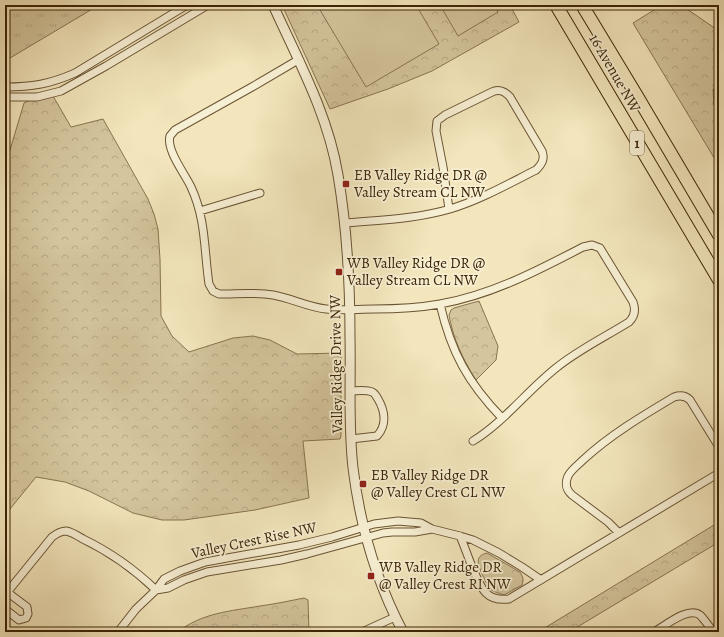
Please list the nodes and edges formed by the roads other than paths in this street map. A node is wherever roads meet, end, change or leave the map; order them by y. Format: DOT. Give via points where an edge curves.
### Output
graph roads {
  1 [pos="189,5"];
  2 [pos="208,5"];
  3 [pos="273,5"];
  4 [pos="556,5"];
  5 [pos="582,5"];
  6 [pos="195,13"];
  7 [pos="100,57"];
  8 [pos="298,60"];
  9 [pos="106,66"];
  10 [pos="41,85"];
  11 [pos="5,87"];
  12 [pos="43,95"];
  13 [pos="5,97"];
  14 [pos="260,193"];
  15 [pos="449,209"];
  16 [pos="200,211"];
  17 [pos="344,223"];
  18 [pos="719,235"];
  19 [pos="719,280"];
  20 [pos="440,304"];
  21 [pos="350,310"];
  22 [pos="350,391"];
  23 [pos="502,418"];
  24 [pos="351,439"];
  25 [pos="473,441"];
  26 [pos="719,447"];
  27 [pos="719,473"];
  28 [pos="364,527"];
  29 [pos="432,529"];
  30 [pos="619,533"];
  31 [pos="460,536"];
  32 [pos="366,538"];
  33 [pos="540,580"];
  34 [pos="156,590"];
  35 [pos="6,593"];
  36 [pos="5,609"];
  37 [pos="395,617"];
  38 [pos="118,632"];
  39 [pos="362,632"];
  40 [pos="403,632"];
  41 [pos="654,632"];
  42 [pos="714,632"];
  1 -- 6 [label="street"];
  1 -- 7 [label="street"];
  2 -- 6 [label="street"];
  3 -- 8 [label="street, Valley Ridge Drive NW"];
  4 -- 19 [label="highway, 16 Avenue NW / 1"];
  5 -- 18 [label="highway, 16 Avenue NW / 1"];
  6 -- 9 [label="street"];
  7 -- 9 [label="street"];
  7 -- 10 [label="street" via="75,73"];
  8 -- 16 [label="street" via="171,134 170,147 192,187"];
  8 -- 17 [label="street, Valley Ridge Drive NW" via="318,103 330,139"];
  9 -- 12 [label="street" via="61,91"];
  10 -- 11 [label="street"];
  10 -- 12 [label="street"];
  12 -- 13 [label="street"];
  14 -- 16 [label="street"];
  15 -- 15 [label="street" via="436,128 438,121 496,90 502,91 510,97 542,151 542,162 536,170 468,203"];
  15 -- 17 [label="street" via="413,216"];
  16 -- 21 [label="street" via="209,284 219,294 262,293 326,310"];
  17 -- 21 [label="street, Valley Ridge Drive NW"];
  20 -- 21 [label="street"];
  20 -- 23 [label="street" via="446,329 458,359 481,395"];
  20 -- 23 [label="street" via="496,288 592,244 600,248 633,302 635,314 629,322 556,368"];
  21 -- 22 [label="street, Valley Ridge Drive NW"];
  22 -- 24 [label="street, Valley Ridge Drive NW"];
  22 -- 24 [label="street" via="373,392 384,414 377,436"];
  23 -- 25 [label="street"];
  24 -- 28 [label="street, Valley Ridge Drive NW" via="355,484"];
  26 -- 30 [label="street" via="693,403 682,396 674,397 636,419 593,451 569,474 566,482 568,490"];
  27 -- 30 [label="street"];
  28 -- 29 [label="street, Valley Crest Rise NW" via="383,522 403,521 421,523"];
  28 -- 32 [label="street, Valley Ridge Drive NW"];
  28 -- 34 [label="street, Valley Crest Rise NW" via="299,545 205,562 164,579"];
  29 -- 31 [label="street, Valley Crest Rise NW"];
  29 -- 32 [label="street, Valley Crest Rise NW" via="382,533"];
  30 -- 33 [label="street"];
  31 -- 33 [label="street, Valley Crest Rise NW" via="499,553"];
  31 -- 33 [label="street" via="483,589 492,597 509,598"];
  32 -- 34 [label="street, Valley Crest Rise NW" via="281,560 207,572 168,588"];
  32 -- 37 [label="street, Valley Ridge Drive NW"];
  34 -- 35 [label="street" via="137,572 98,546 66,531 52,537"];
  34 -- 38 [label="street, Valley Crest Rise NW" via="136,609"];
  35 -- 36 [label="street" via="27,607 28,614 26,618 19,620"];
  37 -- 39 [label="street"];
  37 -- 40 [label="street, Valley Ridge Drive NW"];
  41 -- 42 [label="street" via="690,612 701,616"];
}
